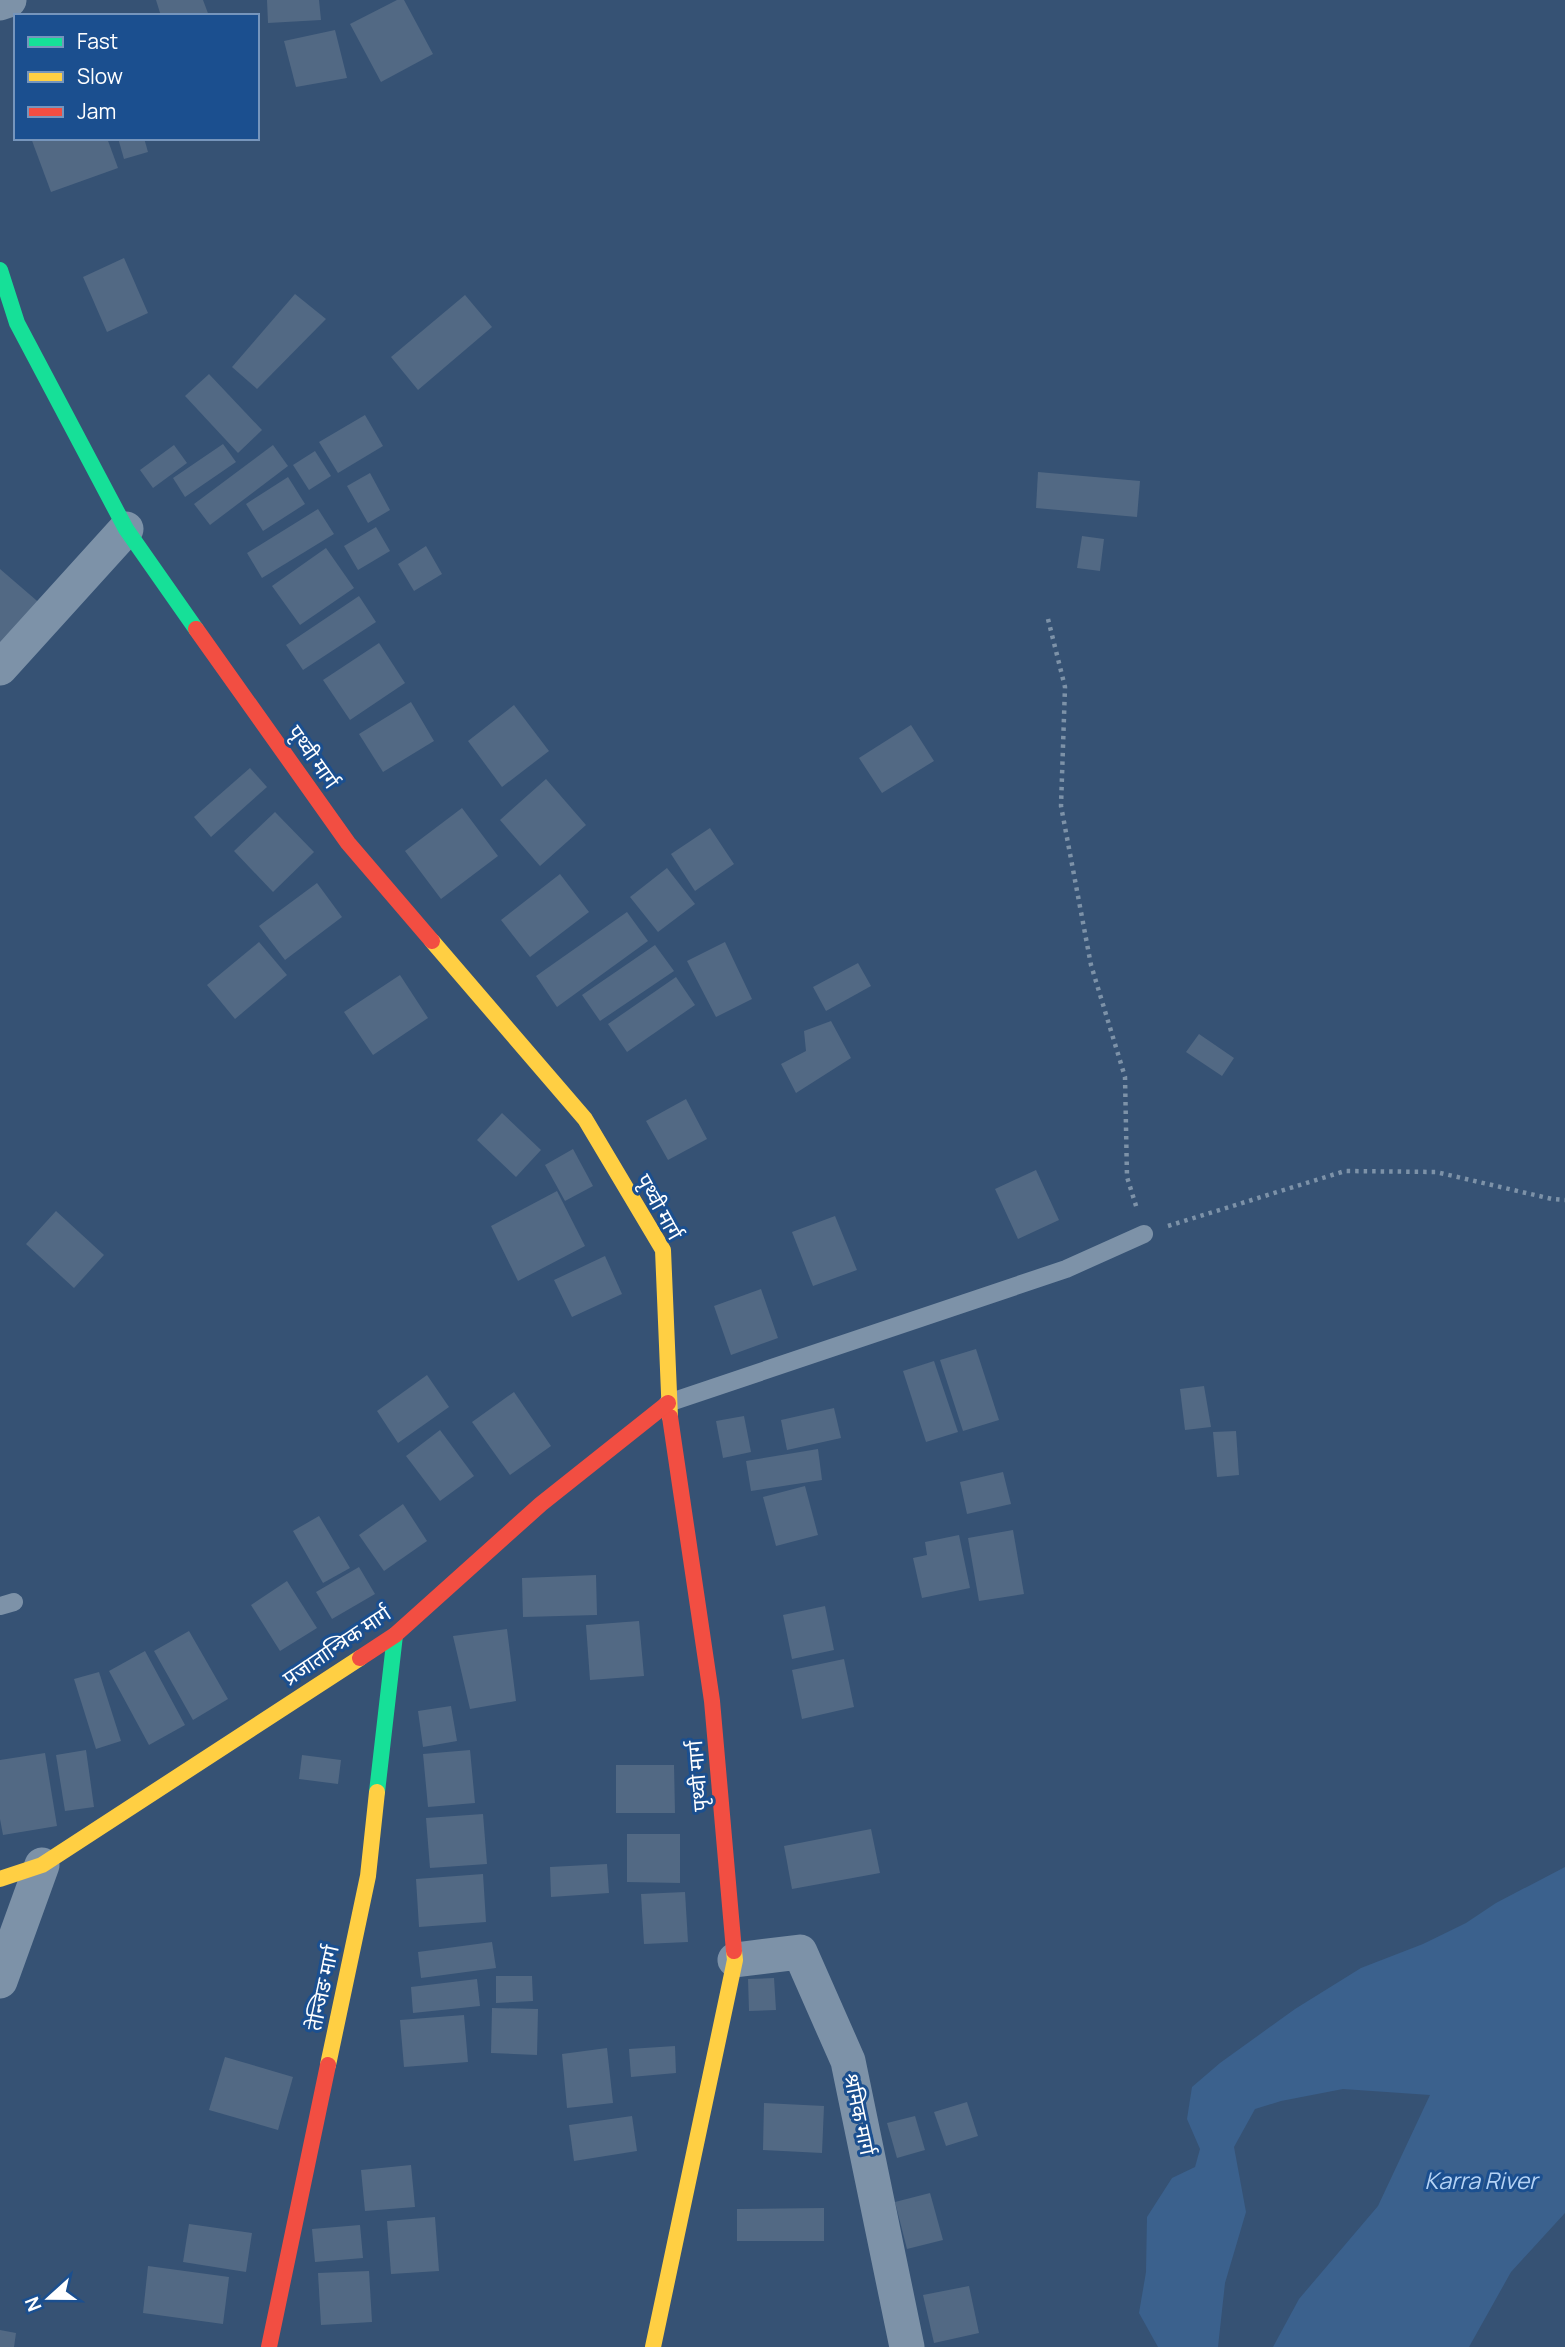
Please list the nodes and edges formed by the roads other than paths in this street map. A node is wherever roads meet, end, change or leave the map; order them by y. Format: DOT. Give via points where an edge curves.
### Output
graph roads {
  1 [pos="9,0"];
  2 [pos="0,3"];
  3 [pos="0,270"];
  4 [pos="126,529"];
  5 [pos="0,668"];
  6 [pos="1144,1234"];
  7 [pos="668,1403"];
  8 [pos="395,1635"];
  9 [pos="42,1865"];
  10 [pos="0,1879"];
  11 [pos="736,1960"];
  12 [pos="0,1982"];
  13 [pos="269,2347"];
  14 [pos="653,2347"];
  15 [pos="907,2347"];
  1 -- 2 [label="street"];
  3 -- 4 [label="street, पृथ्वी मार्ग" via="17,323"];
  4 -- 5 [label="street"];
  4 -- 7 [label="street, पृथ्वी मार्ग" via="348,843 585,1119 663,1250"];
  6 -- 7 [label="lane" via="1066,1269"];
  7 -- 8 [label="street, प्रजातान्त्रिक मार्ग" via="541,1504"];
  7 -- 11 [label="street, पृथ्वी मार्ग" via="712,1701"];
  8 -- 9 [label="street, प्रजातान्त्रिक मार्ग"];
  8 -- 13 [label="street, तेन्जिङ मार्ग" via="368,1876"];
  9 -- 10 [label="street, प्रजातान्त्रिक मार्ग"];
  9 -- 12 [label="street"];
  11 -- 14 [label="street, पृथ्वी मार्ग"];
  11 -- 15 [label="street, श्रमिक मार्ग" via="800,1952 806,1964 848,2061"];
}
